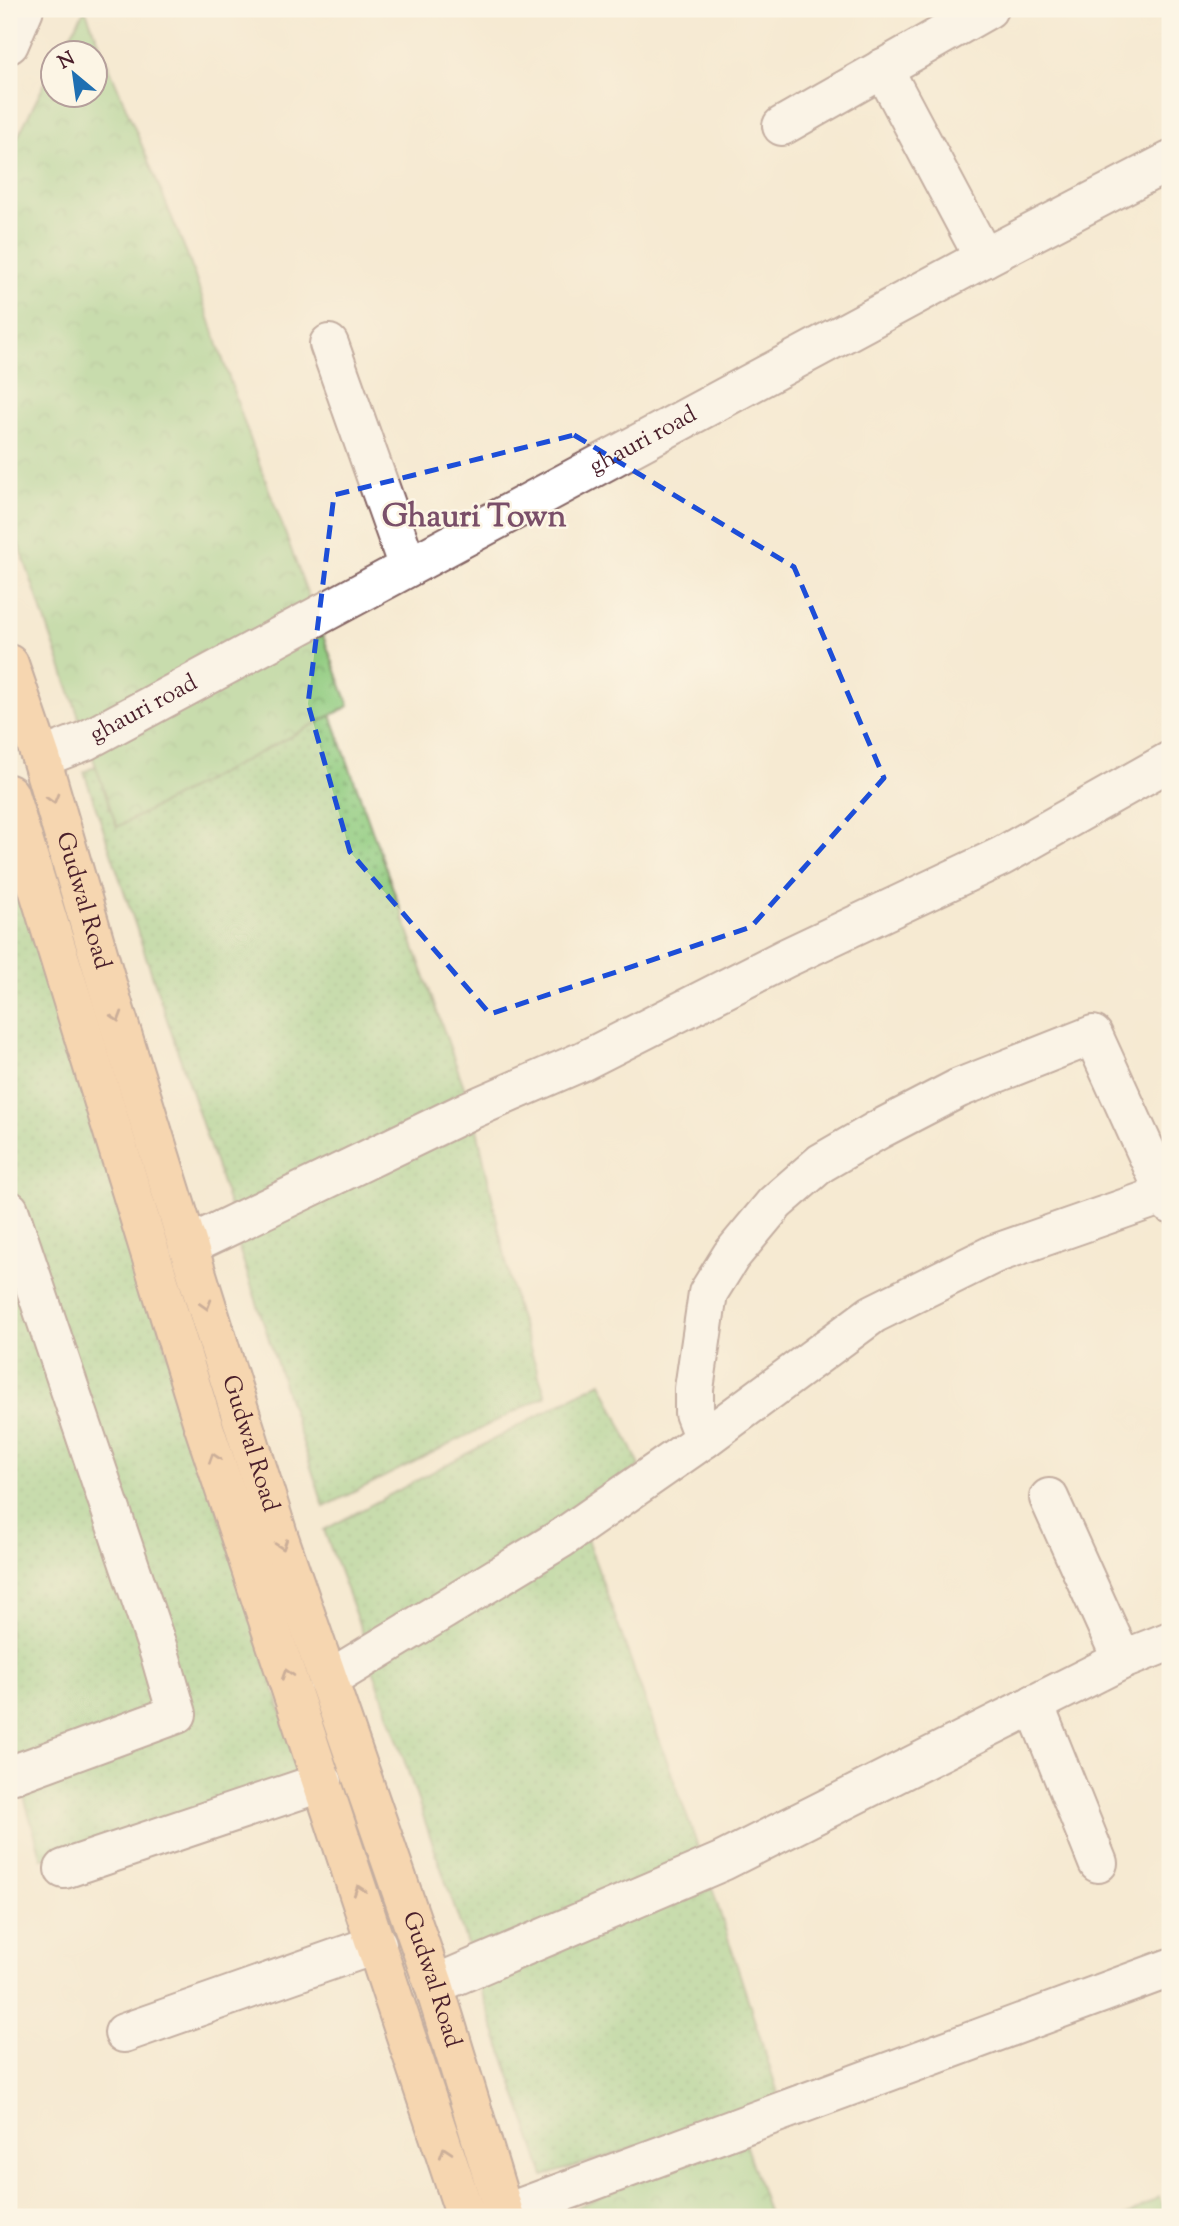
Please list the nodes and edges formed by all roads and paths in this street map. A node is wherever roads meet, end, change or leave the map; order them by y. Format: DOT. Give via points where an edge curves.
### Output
graph roads {
  1 [pos="24,9"];
  2 [pos="988,9"];
  3 [pos="9,44"];
  4 [pos="883,68"];
  5 [pos="782,126"];
  6 [pos="1170,161"];
  7 [pos="984,258"];
  8 [pos="329,344"];
  9 [pos="408,567"];
  10 [pos="9,664"];
  11 [pos="41,758"];
  12 [pos="1170,761"];
  13 [pos="9,794"];
  14 [pos="1168,1199"];
  15 [pos="9,1210"];
  16 [pos="188,1246"];
  17 [pos="704,1439"];
  18 [pos="1049,1498"];
  19 [pos="1170,1641"];
  20 [pos="1122,1660"];
  21 [pos="328,1680"];
  22 [pos="1034,1704"];
  23 [pos="15,1774"];
  24 [pos="323,1782"];
  25 [pos="1098,1863"];
  26 [pos="64,1868"];
  27 [pos="377,1944"];
  28 [pos="1170,1968"];
  29 [pos="434,1985"];
  30 [pos="124,2033"];
  31 [pos="501,2216"];
  32 [pos="466,2217"];
  1 -- 3 [label="street"];
  2 -- 4 [label="street"];
  4 -- 5 [label="street"];
  4 -- 7 [label="street"];
  6 -- 7 [label="street, ghauri road"];
  7 -- 9 [label="street, ghauri road"];
  8 -- 9 [label="street"];
  9 -- 11 [label="street, ghauri road" via="85,741"];
  10 -- 11 [label="main road, Gudwal Road"];
  11 -- 16 [label="main road, Gudwal Road, one-way"];
  12 -- 16 [label="street" via="1002,856 583,1061"];
  24 -- 13 [label="main road, Gudwal Road, one-way" via="202,1421"];
  14 -- 17 [label="street" via="995,1254 873,1314"];
  14 -- 17 [label="street" via="1093,1035 959,1088 821,1163 775,1203 732,1256 708,1293 694,1389 694,1413"];
  15 -- 23 [label="street" via="177,1714"];
  16 -- 21 [label="main road, Gudwal Road, one-way"];
  17 -- 21 [label="street" via="562,1538"];
  18 -- 20 [label="street"];
  19 -- 20 [label="street"];
  20 -- 22 [label="street"];
  21 -- 29 [label="main road, Gudwal Road"];
  22 -- 25 [label="street"];
  22 -- 29 [label="street" via="723,1861"];
  24 -- 26 [label="street"];
  27 -- 24 [label="main road, Gudwal Road, one-way"];
  27 -- 30 [label="street"];
  32 -- 27 [label="main road, Gudwal Road, one-way"];
  28 -- 31 [label="street"];
  29 -- 31 [label="main road, Gudwal Road"];
}
